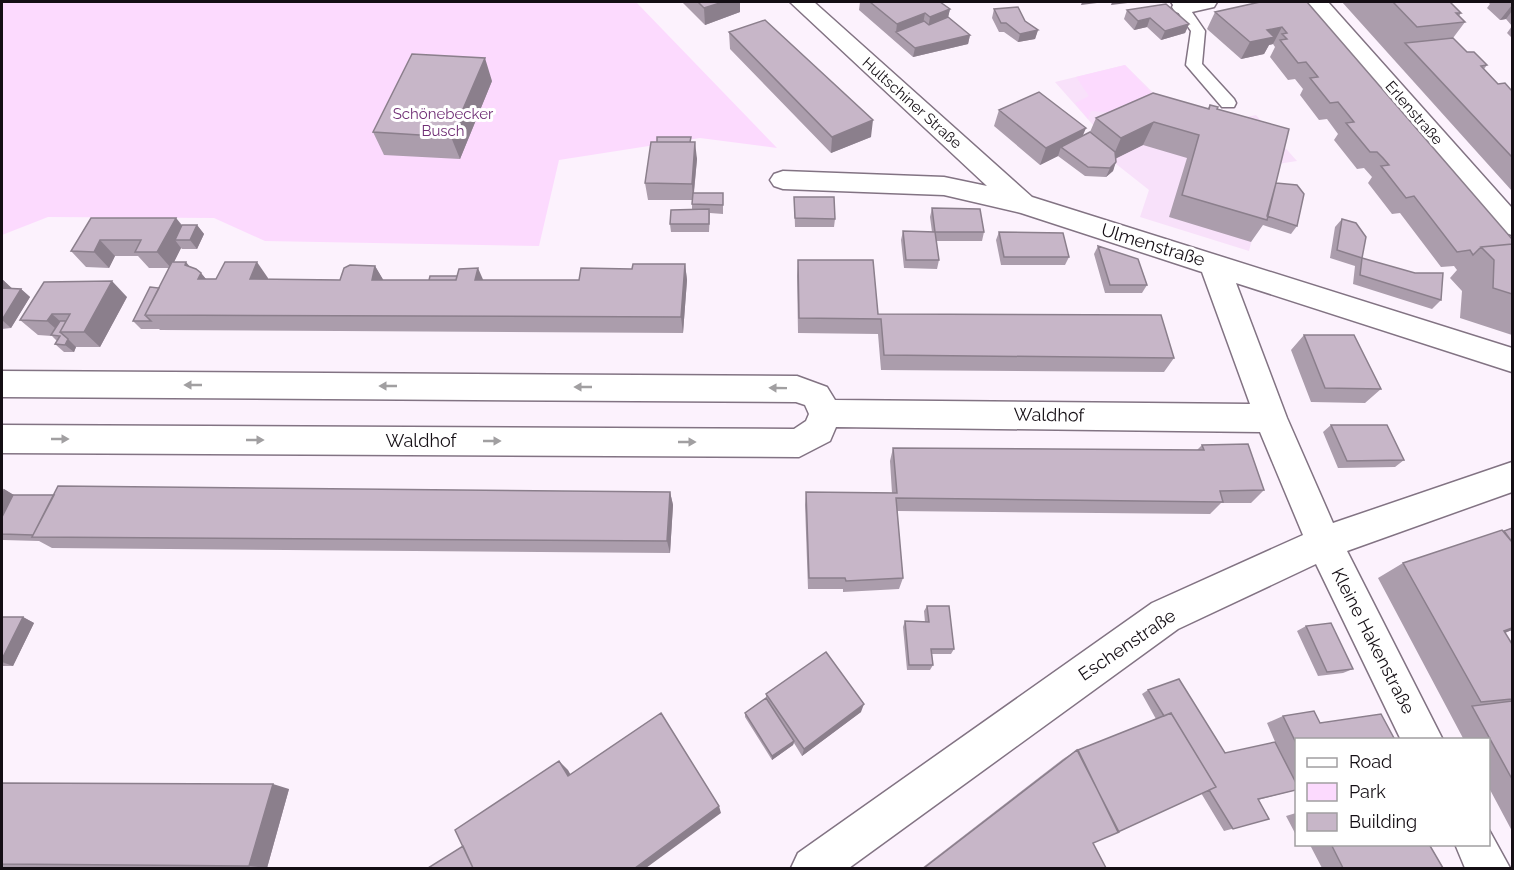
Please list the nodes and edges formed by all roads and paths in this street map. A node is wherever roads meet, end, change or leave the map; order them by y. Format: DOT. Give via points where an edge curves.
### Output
graph roads {
  1 [pos="801,2"];
  2 [pos="1206,2"];
  3 [pos="1316,2"];
  4 [pos="1181,4"];
  5 [pos="1228,103"];
  6 [pos="783,180"];
  7 [pos="1023,204"];
  8 [pos="1512,225"];
  9 [pos="1214,264"];
  10 [pos="1512,360"];
  11 [pos="2,384"];
  12 [pos="826,413"];
  13 [pos="1271,418"];
  14 [pos="2,439"];
  15 [pos="1512,477"];
  16 [pos="1324,543"];
  17 [pos="1422,738"];
  18 [pos="1477,846"];
  19 [pos="813,868"];
  20 [pos="1488,868"];
  1 -- 7 [label="street, Hultschiner Straße"];
  2 -- 4 [label="street"];
  3 -- 8 [label="street, Erlenstraße"];
  4 -- 5 [label="lane" via="1198,31 1194,65"];
  6 -- 7 [label="street, Ulmenstraße" via="944,186"];
  7 -- 9 [label="street, Ulmenstraße"];
  9 -- 10 [label="street, Ulmenstraße"];
  9 -- 13 [label="street"];
  12 -- 11 [label="street, one-way" via="816,396 797,389"];
  12 -- 13 [label="street, Waldhof"];
  14 -- 12 [label="street, Waldhof, one-way" via="799,443 818,431"];
  13 -- 16 [label="street"];
  15 -- 16 [label="street, Eschenstraße"];
  16 -- 17 [label="street, Kleine Hakenstraße"];
  16 -- 19 [label="street, Eschenstraße" via="1166,616"];
  18 -- 20 [label="street"];
}
